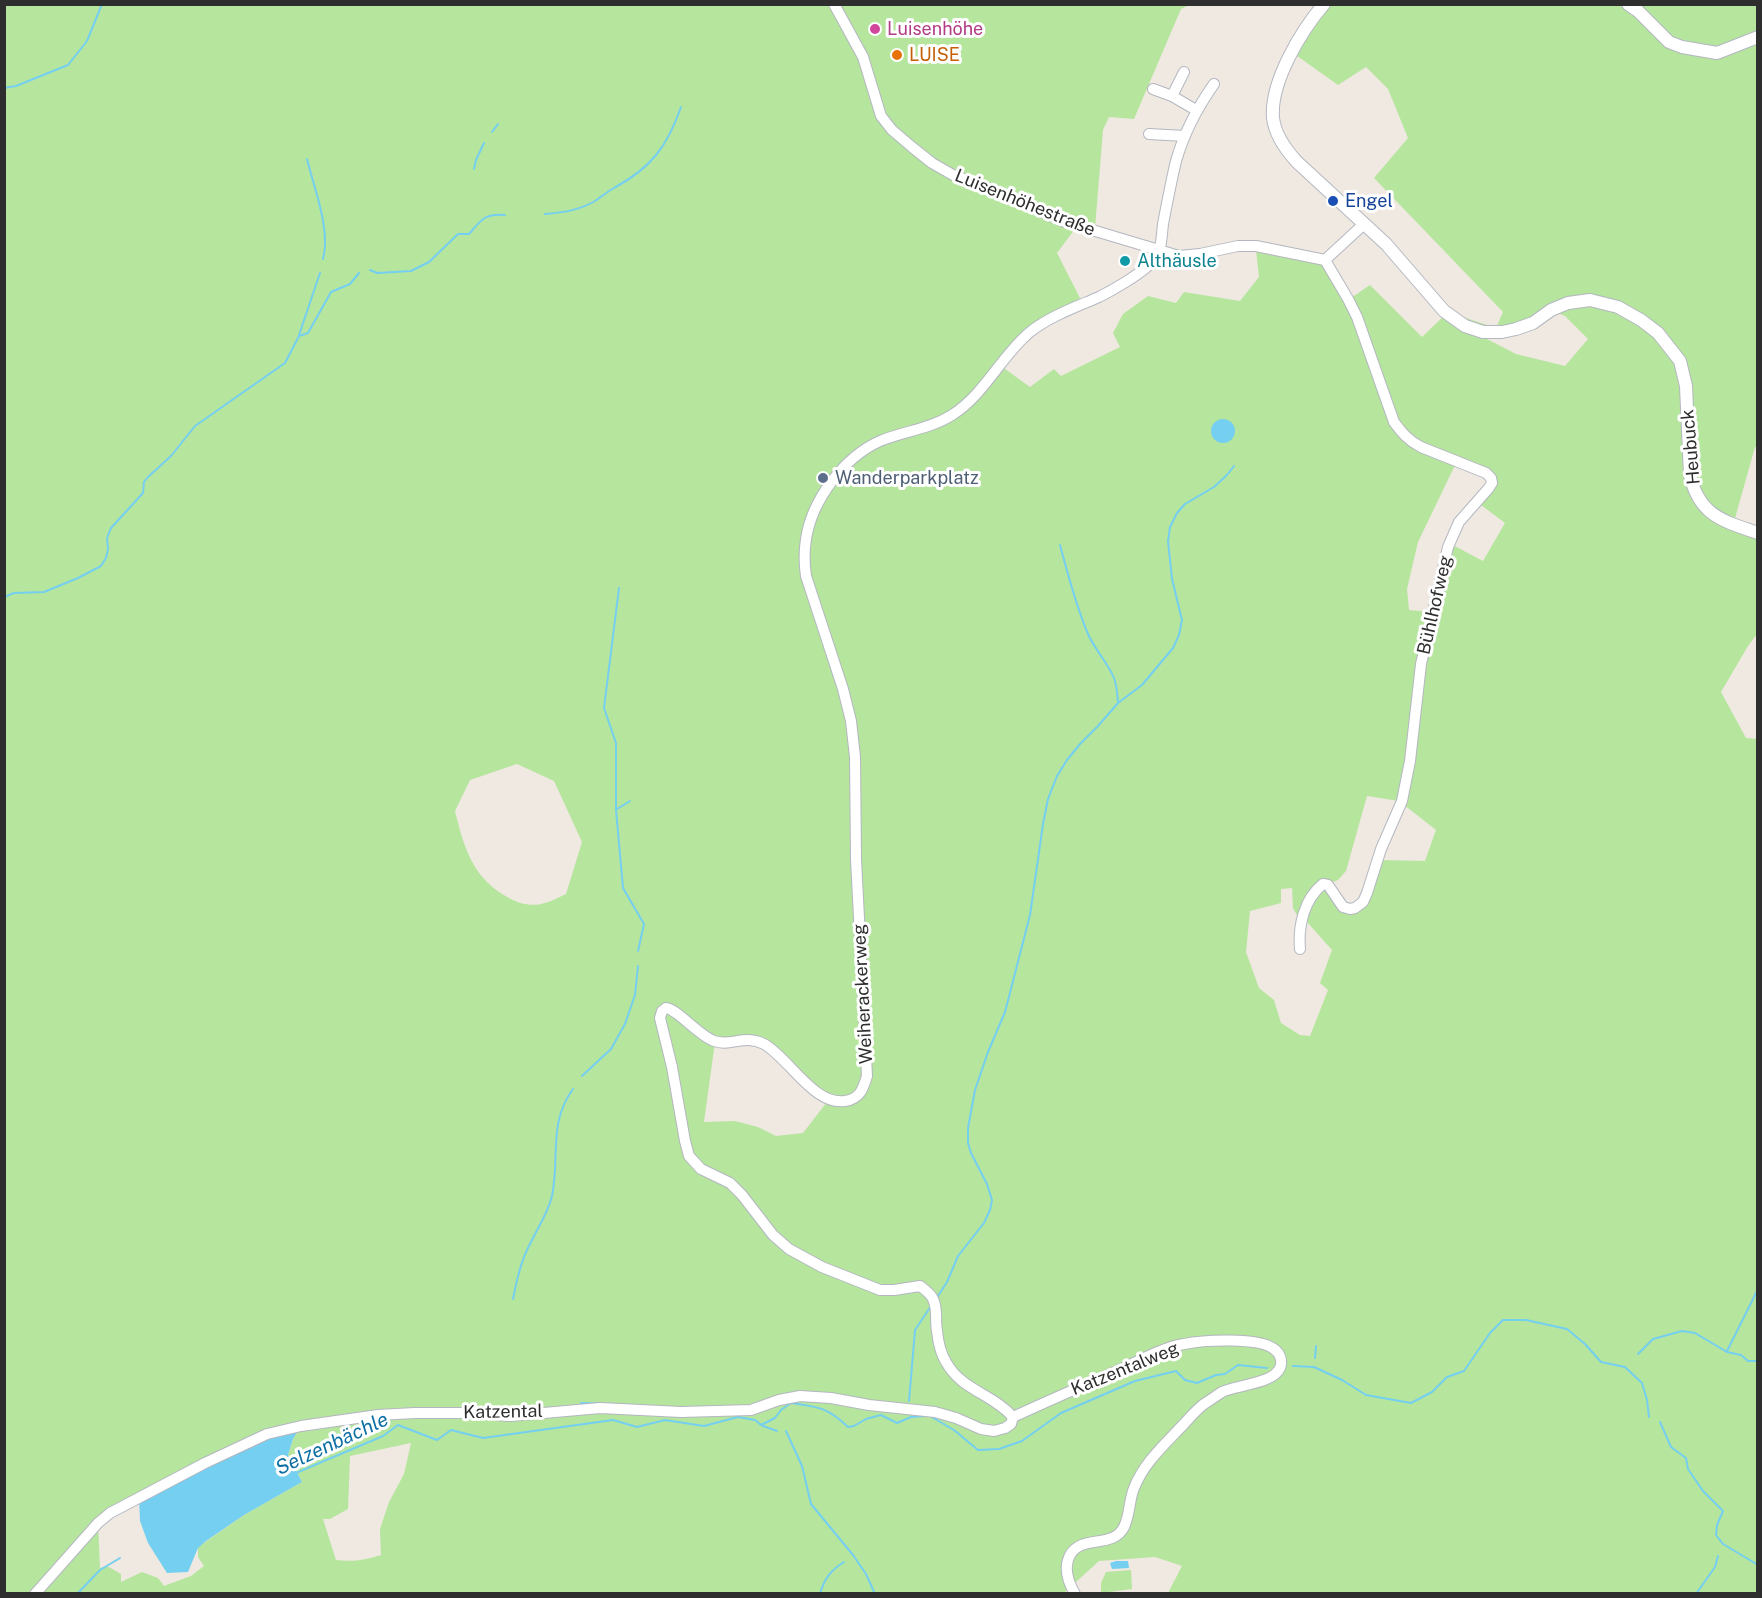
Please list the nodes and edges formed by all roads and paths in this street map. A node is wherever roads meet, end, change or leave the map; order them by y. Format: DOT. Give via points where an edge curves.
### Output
graph roads {
  1 [pos="834,4"];
  2 [pos="1324,4"];
  3 [pos="1628,4"];
  4 [pos="1758,37"];
  5 [pos="1184,72"];
  6 [pos="1214,84"];
  7 [pos="1153,89"];
  8 [pos="1172,96"];
  9 [pos="1196,110"];
  10 [pos="1149,134"];
  11 [pos="1185,136"];
  12 [pos="1364,224"];
  13 [pos="1160,250"];
  14 [pos="1325,260"];
  15 [pos="1758,533"];
  16 [pos="1300,949"];
  17 [pos="1013,1417"];
  18 [pos="35,1593"];
  19 [pos="1075,1593"];
  1 -- 13 [label="street, Luisenhöhestraße" via="863,57 882,116 892,130 932,163 1062,221"];
  2 -- 12 [label="street" via="1290,54 1278,86 1273,119 1286,150"];
  3 -- 4 [label="street" via="1669,42 1682,47 1717,53"];
  5 -- 8 [label="street"];
  6 -- 9 [label="street"];
  7 -- 8 [label="street"];
  8 -- 9 [label="street"];
  9 -- 11 [label="street"];
  10 -- 11 [label="street"];
  11 -- 13 [label="street" via="1176,160"];
  12 -- 14 [label="street"];
  12 -- 15 [label="street, Heubuck" via="1444,311 1465,326 1483,332 1502,332 1533,323 1568,303 1590,300 1618,307 1658,333 1680,362 1686,386 1694,489 1715,517"];
  13 -- 14 [label="street, Luisenhöhestraße" via="1179,256 1256,246"];
  13 -- 17 [label="street, Weiherackerweg" via="1148,267 1118,286 1042,323 954,414 867,447 838,474 809,526 804,557 806,576 843,689 855,757 867,1076 863,1090 849,1101 838,1102 805,1083 762,1043 715,1042 672,1008 662,1011 660,1018 689,1156 701,1169 730,1183 789,1249 880,1290 920,1286 929,1293 939,1345 954,1376 1004,1407"];
  14 -- 16 [label="street, Bühlhofweg" via="1357,317 1398,428 1411,442 1486,473 1492,483 1459,522 1448,547 1421,664 1402,801 1363,902 1355,908 1344,907 1328,885 1323,884 1314,891 1300,926"];
  17 -- 18 [label="street, Katzental" via="1011,1424 994,1431 935,1412 800,1396 751,1410 600,1408 510,1416 415,1413 301,1426 267,1434 110,1513"];
  17 -- 19 [label="street, Katzentalweg" via="1184,1344 1253,1341 1279,1353 1280,1368 1275,1375 1223,1392 1203,1404 1154,1455 1133,1489 1124,1528 1110,1539 1083,1544 1071,1553 1066,1567"];
}
